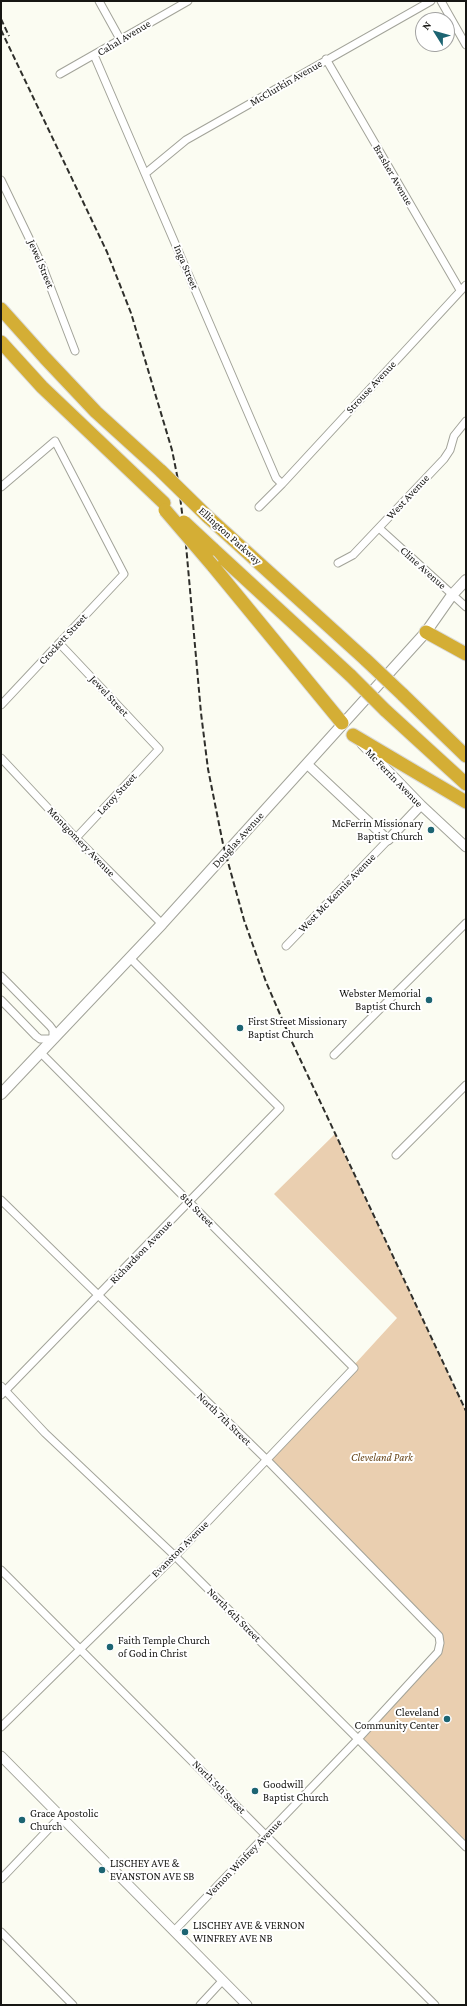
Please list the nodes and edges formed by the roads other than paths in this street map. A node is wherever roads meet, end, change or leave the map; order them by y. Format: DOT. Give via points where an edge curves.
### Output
graph roads {
  1 [pos="99,1"];
  2 [pos="188,1"];
  3 [pos="431,1"];
  4 [pos="441,1"];
  5 [pos="120,39"];
  6 [pos="466,45"];
  7 [pos="94,55"];
  8 [pos="326,59"];
  9 [pos="60,74"];
  10 [pos="146,173"];
  11 [pos="1,180"];
  12 [pos="466,285"];
  13 [pos="460,290"];
  14 [pos="1,309"];
  15 [pos="1,342"];
  16 [pos="75,351"];
  17 [pos="466,421"];
  18 [pos="282,484"];
  19 [pos="1,487"];
  20 [pos="164,507"];
  21 [pos="259,507"];
  22 [pos="379,528"];
  23 [pos="338,563"];
  24 [pos="466,580"];
  25 [pos="452,595"];
  26 [pos="466,607"];
  27 [pos="429,629"];
  28 [pos="59,643"];
  29 [pos="466,646"];
  30 [pos="466,654"];
  31 [pos="1,705"];
  32 [pos="418,709"];
  33 [pos="342,723"];
  34 [pos="353,735"];
  35 [pos="466,744"];
  36 [pos="159,749"];
  37 [pos="466,756"];
  38 [pos="1,758"];
  39 [pos="307,764"];
  40 [pos="466,784"];
  41 [pos="466,802"];
  42 [pos="421,805"];
  43 [pos="76,838"];
  44 [pos="388,840"];
  45 [pos="466,847"];
  46 [pos="466,922"];
  47 [pos="162,924"];
  48 [pos="286,946"];
  49 [pos="130,958"];
  50 [pos="1,976"];
  51 [pos="1,1000"];
  52 [pos="53,1039"];
  53 [pos="40,1052"];
  54 [pos="334,1054"];
  55 [pos="466,1086"];
  56 [pos="1,1094"];
  57 [pos="396,1155"];
  58 [pos="1,1200"];
  59 [pos="189,1202"];
  60 [pos="97,1296"];
  61 [pos="354,1368"];
  62 [pos="3,1390"];
  63 [pos="267,1460"];
  64 [pos="175,1556"];
  65 [pos="1,1570"];
  66 [pos="440,1643"];
  67 [pos="79,1648"];
  68 [pos="1,1727"];
  69 [pos="358,1739"];
  70 [pos="1,1756"];
  71 [pos="61,1816"];
  72 [pos="267,1835"];
  73 [pos="466,1847"];
  74 [pos="1,1879"];
  75 [pos="174,1931"];
  76 [pos="1,1932"];
  77 [pos="222,1980"];
  78 [pos="73,2005"];
  79 [pos="200,2005"];
  80 [pos="247,2005"];
  81 [pos="435,2005"];
  1 -- 5 [label="street"];
  2 -- 5 [label="street, Cahal Avenue"];
  3 -- 8 [label="street, McClurkin Avenue"];
  4 -- 6 [label="street"];
  5 -- 7 [label="street, Cahal Avenue"];
  7 -- 9 [label="street, Cahal Avenue"];
  7 -- 10 [label="street, Inga Street"];
  8 -- 10 [label="street, McClurkin Avenue" via="186,140"];
  8 -- 13 [label="street, Brasher Avenue"];
  10 -- 18 [label="street, Inga Street" via="276,478"];
  11 -- 16 [label="street, Jewel Street" via="42,265"];
  12 -- 13 [label="street, Strouse Avenue"];
  13 -- 18 [label="street, Strouse Avenue"];
  14 -- 32 [label="highway, Ellington Parkway, bridge" via="96,412"];
  15 -- 20 [label="highway" via="42,387"];
  17 -- 22 [label="street, West Avenue" via="454,436 444,459"];
  18 -- 21 [label="street, Strouse Avenue"];
  19 -- 28 [label="street, Crockett Street" via="54,441 124,574"];
  20 -- 33 [label="highway, bridge"];
  20 -- 40 [label="highway, Ellington Parkway, bridge" via="213,549"];
  22 -- 23 [label="street, West Avenue" via="353,555"];
  22 -- 25 [label="street, Cline Avenue"];
  24 -- 25 [label="main road, Douglas Avenue"];
  25 -- 26 [label="street, Cline Avenue"];
  25 -- 27 [label="main road, Douglas Avenue"];
  27 -- 29 [label="highway"];
  27 -- 30 [label="highway"];
  27 -- 33 [label="main road, Douglas Avenue"];
  28 -- 31 [label="street, Crockett Street"];
  28 -- 36 [label="street, Jewel Street"];
  32 -- 35 [label="highway"];
  32 -- 37 [label="highway, Ellington Parkway"];
  33 -- 34 [label="main road, Mc Ferrin Avenue"];
  33 -- 39 [label="main road, Douglas Avenue"];
  34 -- 41 [label="highway"];
  34 -- 42 [label="street, Mc Ferrin Avenue"];
  36 -- 43 [label="street, Leroy Street"];
  38 -- 43 [label="street, Montgomery Avenue"];
  39 -- 44 [label="street"];
  39 -- 47 [label="main road, Douglas Avenue"];
  42 -- 44 [label="street, West Mc Kennie Avenue"];
  42 -- 45 [label="street, Mc Ferrin Avenue"];
  43 -- 47 [label="street, Montgomery Avenue"];
  44 -- 48 [label="street, West Mc Kennie Avenue"];
  46 -- 54 [label="street"];
  47 -- 49 [label="main road, Douglas Avenue"];
  49 -- 52 [label="main road, Douglas Avenue"];
  49 -- 59 [label="street, Richardson Avenue" via="280,1108"];
  50 -- 52 [label="street" via="50,1026 53,1030"];
  51 -- 52 [label="street" via="36,1036"];
  52 -- 53 [label="main road, Douglas Avenue"];
  53 -- 56 [label="main road, Douglas Avenue"];
  53 -- 59 [label="street, 8th Street"];
  55 -- 57 [label="street"];
  58 -- 60 [label="street, North 7th Street"];
  59 -- 60 [label="street, Richardson Avenue"];
  59 -- 61 [label="street, 8th Street"];
  60 -- 62 [label="street, Richardson Avenue"];
  60 -- 63 [label="street, North 7th Street"];
  61 -- 63 [label="street, Evanston Avenue"];
  62 -- 64 [label="street, North 6th Street"];
  63 -- 64 [label="street, Evanston Avenue"];
  63 -- 66 [label="street, North 7th Street" via="434,1630 439,1636"];
  64 -- 67 [label="street, Evanston Avenue"];
  64 -- 69 [label="street, North 6th Street"];
  65 -- 67 [label="street, North 5th Street"];
  66 -- 69 [label="street, Vernon Winfrey Avenue" via="438,1652"];
  67 -- 68 [label="street, Evanston Avenue"];
  67 -- 72 [label="street, North 5th Street"];
  69 -- 72 [label="street, Vernon Winfrey Avenue"];
  69 -- 73 [label="street, North 6th Street"];
  70 -- 71 [label="street"];
  71 -- 74 [label="street"];
  71 -- 75 [label="street"];
  72 -- 75 [label="street, Vernon Winfrey Avenue"];
  72 -- 81 [label="street, North 5th Street"];
  75 -- 77 [label="street"];
  76 -- 78 [label="street"];
  77 -- 79 [label="street"];
  77 -- 80 [label="street"];
}
